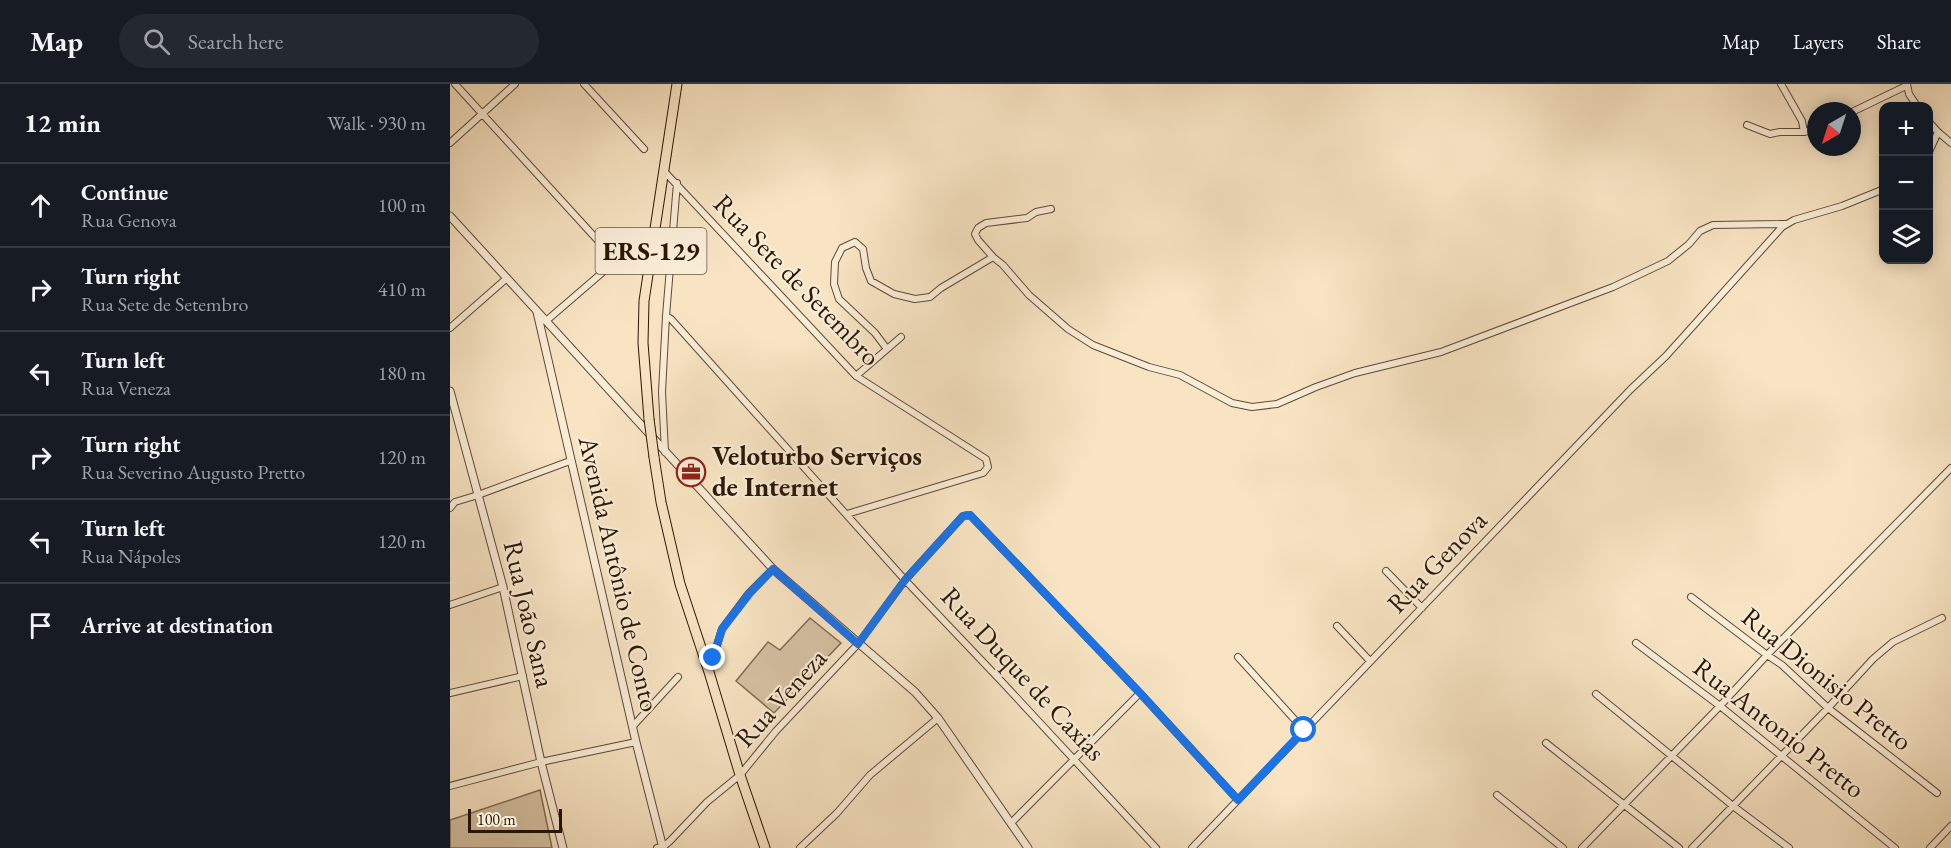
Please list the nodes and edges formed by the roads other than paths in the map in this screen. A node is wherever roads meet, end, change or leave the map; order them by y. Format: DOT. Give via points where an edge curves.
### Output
graph roads {
  1 [pos="455,84"];
  2 [pos="515,84"];
  3 [pos="584,84"];
  4 [pos="677,84"];
  5 [pos="1781,84"];
  6 [pos="1906,85"];
  7 [pos="1915,102"];
  8 [pos="1861,108"];
  9 [pos="483,113"];
  10 [pos="1747,125"];
  11 [pos="1933,126"];
  12 [pos="1807,131"];
  13 [pos="1804,132"];
  14 [pos="1938,132"];
  15 [pos="1951,142"];
  16 [pos="450,143"];
  17 [pos="1933,144"];
  18 [pos="644,149"];
  19 [pos="663,170"];
  20 [pos="677,183"];
  21 [pos="1879,191"];
  22 [pos="1050,209"];
  23 [pos="450,216"];
  24 [pos="1786,224"];
  25 [pos="993,257"];
  26 [pos="507,278"];
  27 [pos="536,309"];
  28 [pos="666,316"];
  29 [pos="546,321"];
  30 [pos="450,328"];
  31 [pos="901,337"];
  32 [pos="887,349"];
  33 [pos="856,376"];
  34 [pos="450,391"];
  35 [pos="665,452"];
  36 [pos="570,461"];
  37 [pos="1951,468"];
  38 [pos="478,495"];
  39 [pos="450,508"];
  40 [pos="848,514"];
  41 [pos="773,569"];
  42 [pos="1386,571"];
  43 [pos="905,580"];
  44 [pos="503,587"];
  45 [pos="1691,597"];
  46 [pos="450,605"];
  47 [pos="1422,608"];
  48 [pos="1942,618"];
  49 [pos="1337,626"];
  50 [pos="1636,643"];
  51 [pos="858,644"];
  52 [pos="1767,655"];
  53 [pos="1238,657"];
  54 [pos="1370,661"];
  55 [pos="709,672"];
  56 [pos="523,676"];
  57 [pos="678,677"];
  58 [pos="450,693"];
  59 [pos="1140,693"];
  60 [pos="1596,694"];
  61 [pos="1720,706"];
  62 [pos="1828,708"];
  63 [pos="938,718"];
  64 [pos="633,726"];
  65 [pos="1304,730"];
  66 [pos="636,742"];
  67 [pos="1546,743"];
  68 [pos="1672,756"];
  69 [pos="1782,756"];
  70 [pos="1075,760"];
  71 [pos="541,762"];
  72 [pos="740,776"];
  73 [pos="450,786"];
  74 [pos="1937,793"];
  75 [pos="1497,795"];
  76 [pos="1238,800"];
  77 [pos="1625,804"];
  78 [pos="1732,806"];
  79 [pos="1011,823"];
  80 [pos="1951,826"];
  81 [pos="563,848"];
  82 [pos="661,848"];
  83 [pos="765,848"];
  84 [pos="800,848"];
  85 [pos="1028,848"];
  86 [pos="1156,848"];
  87 [pos="1192,848"];
  88 [pos="1563,848"];
  89 [pos="1582,848"];
  90 [pos="1679,848"];
  91 [pos="1692,848"];
  92 [pos="1789,848"];
  93 [pos="1895,848"];
  94 [pos="1930,848"];
  1 -- 9 [label="street"];
  2 -- 9 [label="street"];
  3 -- 18 [label="street"];
  4 -- 19 [label="main road, ERS-129"];
  5 -- 13 [label="street"];
  6 -- 7 [label="street"];
  6 -- 8 [label="street"];
  9 -- 16 [label="street"];
  9 -- 29 [label="street" via="602,245 607,262 603,272"];
  10 -- 13 [label="street" via="1770,134"];
  11 -- 14 [label="street"];
  12 -- 13 [label="street"];
  14 -- 15 [label="street"];
  14 -- 17 [label="street"];
  19 -- 20 [label="street, Rua Sete de Setembro"];
  19 -- 55 [label="main road, ERS-129, bridge" via="644,301 649,419 661,502 678,575"];
  20 -- 28 [label="street"];
  20 -- 33 [label="street, Rua Sete de Setembro"];
  21 -- 24 [label="street"];
  22 -- 25 [label="street" via="978,228 978,240"];
  23 -- 26 [label="street"];
  24 -- 25 [label="street" via="1713,225 1700,231 1668,261 1613,287 1441,352 1355,373 1277,404 1252,407 1232,403 1180,375 1093,345 1029,295"];
  24 -- 47 [label="street, Rua Genova" via="1713,306"];
  25 -- 32 [label="street" via="930,297 915,299 894,294 871,281 863,249 855,242 842,248 835,262 834,284 839,299"];
  26 -- 27 [label="street"];
  26 -- 30 [label="street"];
  27 -- 29 [label="street"];
  27 -- 36 [label="street, Avenida Antônio de Conto"];
  28 -- 35 [label="street" via="662,392"];
  28 -- 40 [label="street, Rua Duque de Caxias"];
  29 -- 35 [label="street"];
  31 -- 32 [label="street"];
  32 -- 33 [label="street"];
  33 -- 40 [label="street, Rua Sete de Setembro" via="986,459 988,467 983,473"];
  34 -- 38 [label="street, Rua João Sana"];
  35 -- 41 [label="street"];
  36 -- 38 [label="street"];
  36 -- 64 [label="street, Avenida Antônio de Conto"];
  37 -- 52 [label="street"];
  38 -- 39 [label="street" via="455,502"];
  38 -- 44 [label="street, Rua João Sana"];
  40 -- 43 [label="street, Rua Duque de Caxias"];
  41 -- 51 [label="street"];
  41 -- 55 [label="street" via="722,629"];
  42 -- 47 [label="street"];
  43 -- 51 [label="street, Rua Veneza"];
  43 -- 59 [label="street, Rua Veneza" via="963,516 970,515"];
  43 -- 70 [label="street, Rua Duque de Caxias"];
  44 -- 46 [label="street"];
  44 -- 56 [label="street, Rua João Sana"];
  45 -- 52 [label="street, Rua Dionisio Pretto"];
  47 -- 54 [label="street, Rua Genova"];
  48 -- 62 [label="street" via="1893,642"];
  49 -- 54 [label="street"];
  50 -- 61 [label="street, Rua Antonio Pretto"];
  51 -- 63 [label="street" via="915,692"];
  51 -- 72 [label="street, Rua Veneza" via="776,731"];
  52 -- 61 [label="street"];
  52 -- 62 [label="street, Rua Dionisio Pretto"];
  53 -- 65 [label="street"];
  54 -- 65 [label="street, Rua Genova"];
  55 -- 72 [label="main road, ERS-129"];
  56 -- 58 [label="street"];
  56 -- 71 [label="street, Rua João Sana"];
  57 -- 64 [label="street"];
  59 -- 70 [label="street"];
  59 -- 76 [label="street"];
  60 -- 68 [label="street"];
  61 -- 68 [label="street"];
  61 -- 69 [label="street, Rua Antonio Pretto"];
  62 -- 69 [label="street"];
  62 -- 74 [label="street, Rua Dionisio Pretto"];
  63 -- 79 [label="street"];
  63 -- 84 [label="street" via="870,775"];
  64 -- 66 [label="street, Avenida Antônio de Conto"];
  65 -- 76 [label="street, Rua Genova"];
  66 -- 71 [label="street"];
  66 -- 82 [label="street, Avenida Antônio de Conto"];
  67 -- 77 [label="street"];
  68 -- 77 [label="street"];
  68 -- 78 [label="street"];
  69 -- 78 [label="street"];
  69 -- 93 [label="street, Rua Antonio Pretto"];
  70 -- 79 [label="street"];
  70 -- 86 [label="street, Rua Duque de Caxias"];
  71 -- 73 [label="street"];
  71 -- 81 [label="street, Rua João Sana"];
  72 -- 82 [label="street, Rua Veneza" via="707,802"];
  72 -- 83 [label="main road, ERS-129"];
  75 -- 88 [label="street"];
  76 -- 87 [label="street, Rua Genova"];
  77 -- 89 [label="street"];
  77 -- 90 [label="street"];
  78 -- 91 [label="street"];
  78 -- 92 [label="street"];
  79 -- 85 [label="street"];
  80 -- 94 [label="street"];
}
